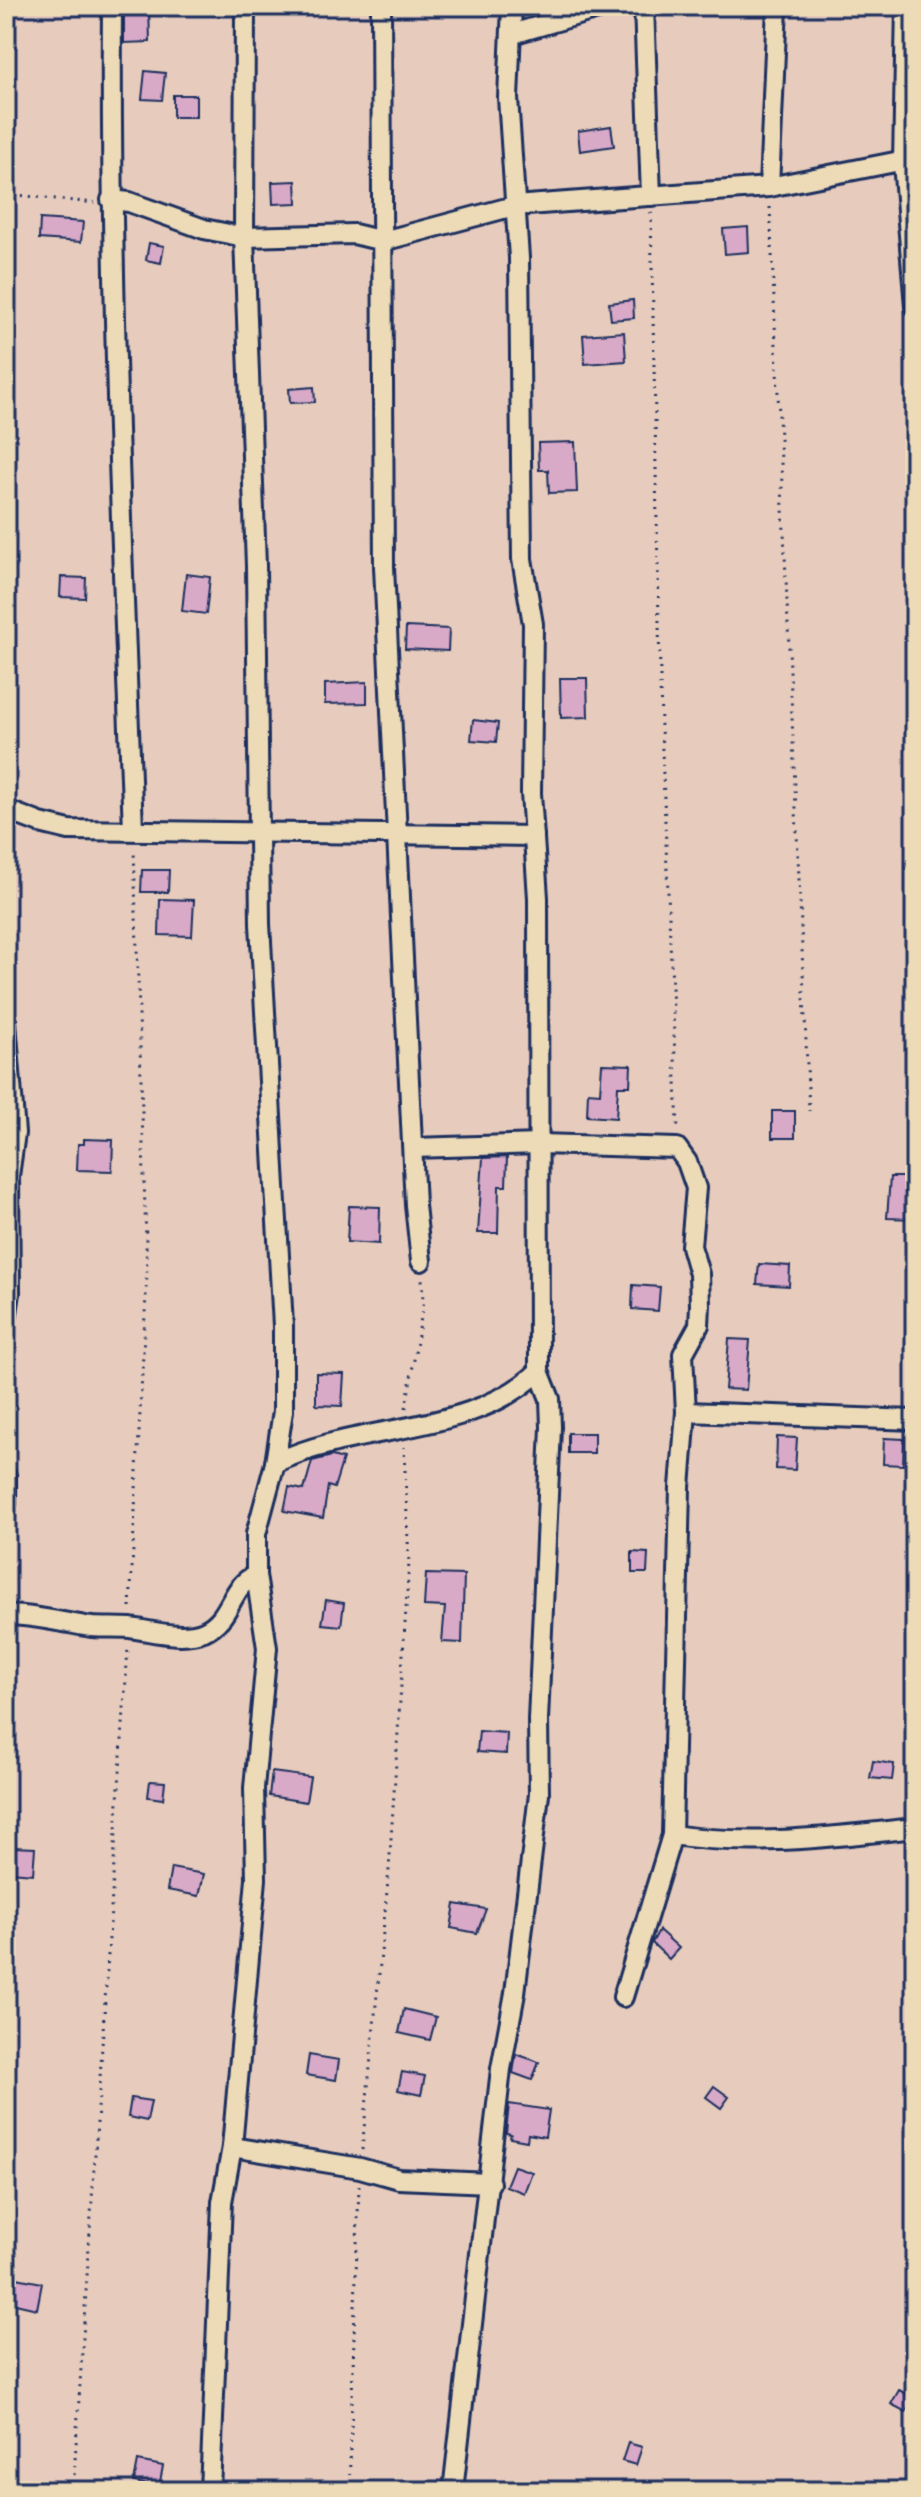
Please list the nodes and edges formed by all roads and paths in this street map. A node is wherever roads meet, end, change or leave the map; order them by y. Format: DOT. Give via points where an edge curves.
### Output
graph roads {
  1 [pos="112,6"];
  2 [pos="245,6"];
  3 [pos="381,6"];
  4 [pos="512,6"];
  5 [pos="608,6"];
  6 [pos="644,6"];
  7 [pos="777,6"];
  8 [pos="906,6"];
  9 [pos="910,25"];
  10 [pos="512,34"];
  11 [pos="909,160"];
  12 [pos="769,187"];
  13 [pos="6,194"];
  14 [pos="651,196"];
  15 [pos="111,200"];
  16 [pos="514,206"];
  17 [pos="244,237"];
  18 [pos="383,241"];
  19 [pos="915,306"];
  20 [pos="6,810"];
  21 [pos="133,829"];
  22 [pos="396,832"];
  23 [pos="259,835"];
  24 [pos="534,836"];
  25 [pos="6,1022"];
  26 [pos="809,1111"];
  27 [pos="540,1144"];
  28 [pos="413,1148"];
  29 [pos="677,1148"];
  30 [pos="421,1261"];
  31 [pos="6,1320"];
  32 [pos="539,1371"];
  33 [pos="686,1412"];
  34 [pos="915,1420"];
  35 [pos="403,1427"];
  36 [pos="275,1463"];
  37 [pos="6,1476"];
  38 [pos="6,1503"];
  39 [pos="256,1575"];
  40 [pos="6,1615"];
  41 [pos="129,1628"];
  42 [pos="915,1828"];
  43 [pos="672,1835"];
  44 [pos="623,1997"];
  45 [pos="232,2147"];
  46 [pos="360,2168"];
  47 [pos="490,2183"];
  48 [pos="73,2491"];
  49 [pos="210,2491"];
  50 [pos="349,2491"];
  51 [pos="453,2491"];
  1 -- 15 [label="street"];
  2 -- 17 [label="street"];
  3 -- 18 [label="street"];
  4 -- 10 [label="street"];
  5 -- 10 [label="street"];
  6 -- 14 [label="street"];
  7 -- 12 [label="street"];
  8 -- 9 [label="street"];
  9 -- 11 [label="street"];
  10 -- 16 [label="street" via="508,98"];
  11 -- 12 [label="street"];
  11 -- 19 [label="street"];
  12 -- 14 [label="street"];
  12 -- 26 [label="path"];
  13 -- 15 [label="path" via="85,205"];
  14 -- 16 [label="street"];
  14 -- 29 [label="path" via="661,727"];
  15 -- 17 [label="street"];
  15 -- 21 [label="street"];
  16 -- 18 [label="street"];
  16 -- 24 [label="street" via="522,559 533,624"];
  17 -- 18 [label="street" via="354,234"];
  17 -- 23 [label="street"];
  18 -- 22 [label="street" via="384,567"];
  20 -- 21 [label="street" via="69,830"];
  21 -- 23 [label="street"];
  21 -- 41 [label="path" via="147,1275"];
  22 -- 23 [label="street"];
  22 -- 24 [label="street"];
  22 -- 28 [label="street"];
  23 -- 36 [label="street" via="283,1326 283,1411"];
  24 -- 27 [label="street"];
  25 -- 31 [label="street" via="15,1133"];
  27 -- 28 [label="street"];
  27 -- 29 [label="street"];
  27 -- 32 [label="street"];
  28 -- 30 [label="street"];
  29 -- 33 [label="street" via="696,1188 691,1246 699,1274 699,1325 683,1354"];
  30 -- 35 [label="path" via="423,1305"];
  32 -- 35 [label="street" via="524,1386 484,1407"];
  32 -- 47 [label="street" via="550,1399 551,1427 539,1794"];
  33 -- 34 [label="street"];
  33 -- 43 [label="street"];
  35 -- 36 [label="street" via="340,1439"];
  35 -- 46 [label="path" via="409,1562 388,1885"];
  36 -- 39 [label="street" via="256,1534"];
  37 -- 38 [label="street"];
  39 -- 41 [label="street" via="236,1589 220,1621 201,1632"];
  39 -- 45 [label="street" via="267,1648 254,1788 256,1879"];
  40 -- 41 [label="street"];
  41 -- 48 [label="path"];
  42 -- 43 [label="street" via="792,1842 722,1842"];
  43 -- 44 [label="street"];
  45 -- 46 [label="street"];
  45 -- 49 [label="street" via="222,2202"];
  46 -- 47 [label="street" via="430,2183"];
  46 -- 50 [label="path"];
  47 -- 51 [label="street"];
}
